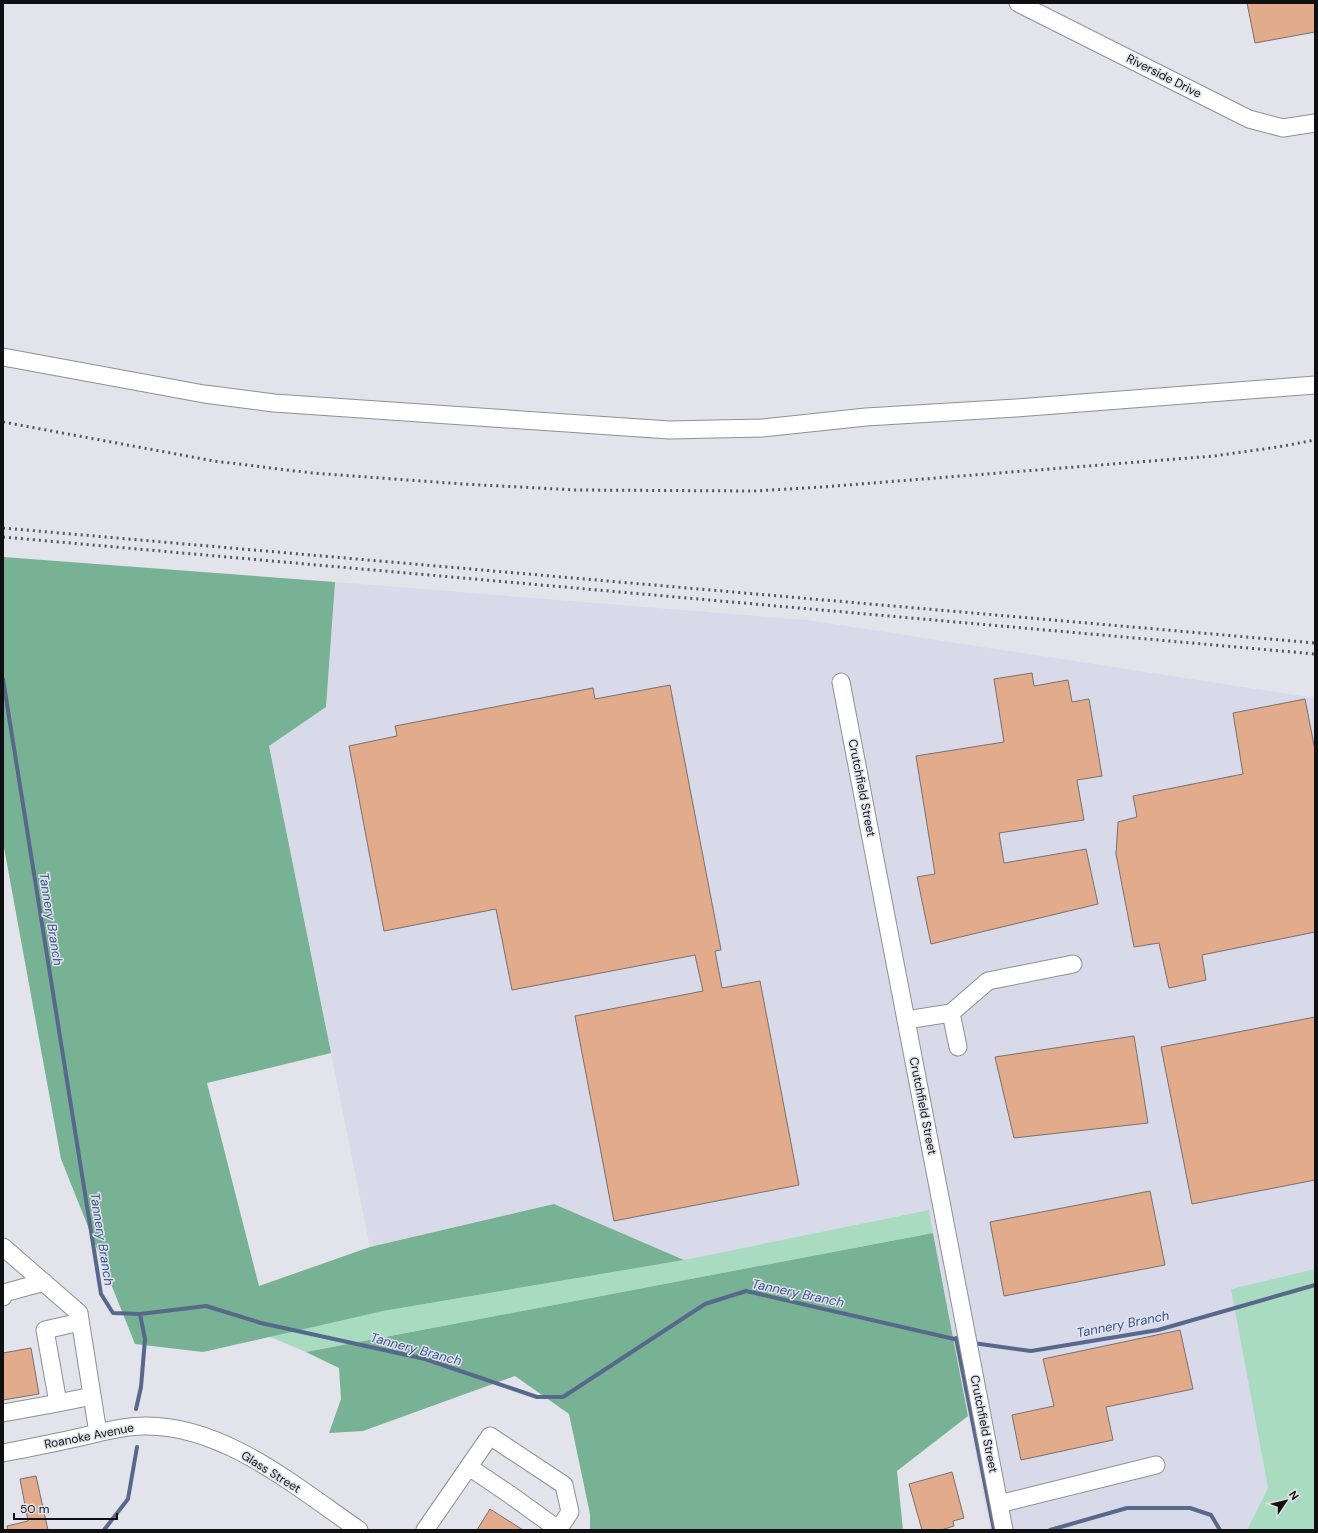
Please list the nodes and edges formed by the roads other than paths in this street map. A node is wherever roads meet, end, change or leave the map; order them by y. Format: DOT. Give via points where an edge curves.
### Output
graph roads {
  1 [pos="1018,3"];
  2 [pos="1315,122"];
  3 [pos="3,357"];
  4 [pos="1315,385"];
  5 [pos="841,682"];
  6 [pos="1073,964"];
  7 [pos="951,1013"];
  8 [pos="906,1020"];
  9 [pos="958,1047"];
  10 [pos="3,1247"];
  11 [pos="44,1282"];
  12 [pos="3,1297"];
  13 [pos="80,1322"];
  14 [pos="92,1396"];
  15 [pos="58,1404"];
  16 [pos="3,1414"];
  17 [pos="176,1428"];
  18 [pos="98,1433"];
  19 [pos="3,1453"];
  20 [pos="1156,1465"];
  21 [pos="469,1467"];
  22 [pos="999,1504"];
  23 [pos="432,1527"];
  24 [pos="1004,1529"];
  25 [pos="358,1530"];
  26 [pos="558,1530"];
  1 -- 2 [label="street, Riverside Drive" via="1249,119 1283,128"];
  3 -- 4 [label="street" via="204,394 274,403 669,430 762,428 866,417"];
  5 -- 8 [label="street, Crutchfield Street"];
  6 -- 7 [label="street" via="988,981"];
  7 -- 8 [label="street"];
  7 -- 9 [label="street"];
  8 -- 22 [label="street, Crutchfield Street"];
  10 -- 11 [label="street"];
  11 -- 12 [label="street" via="4,1293"];
  11 -- 13 [label="street" via="79,1313"];
  13 -- 14 [label="street"];
  13 -- 15 [label="street" via="45,1330"];
  14 -- 15 [label="street"];
  14 -- 18 [label="street"];
  15 -- 16 [label="street"];
  17 -- 18 [label="street, Roanoke Avenue" via="143,1426"];
  17 -- 25 [label="street, Glass Street" via="219,1442 267,1467"];
  18 -- 19 [label="street, Roanoke Avenue"];
  20 -- 22 [label="street"];
  21 -- 23 [label="street"];
  21 -- 26 [label="street"];
  21 -- 26 [label="street" via="490,1436 564,1485 570,1512"];
  22 -- 24 [label="street, Crutchfield Street"];
}
